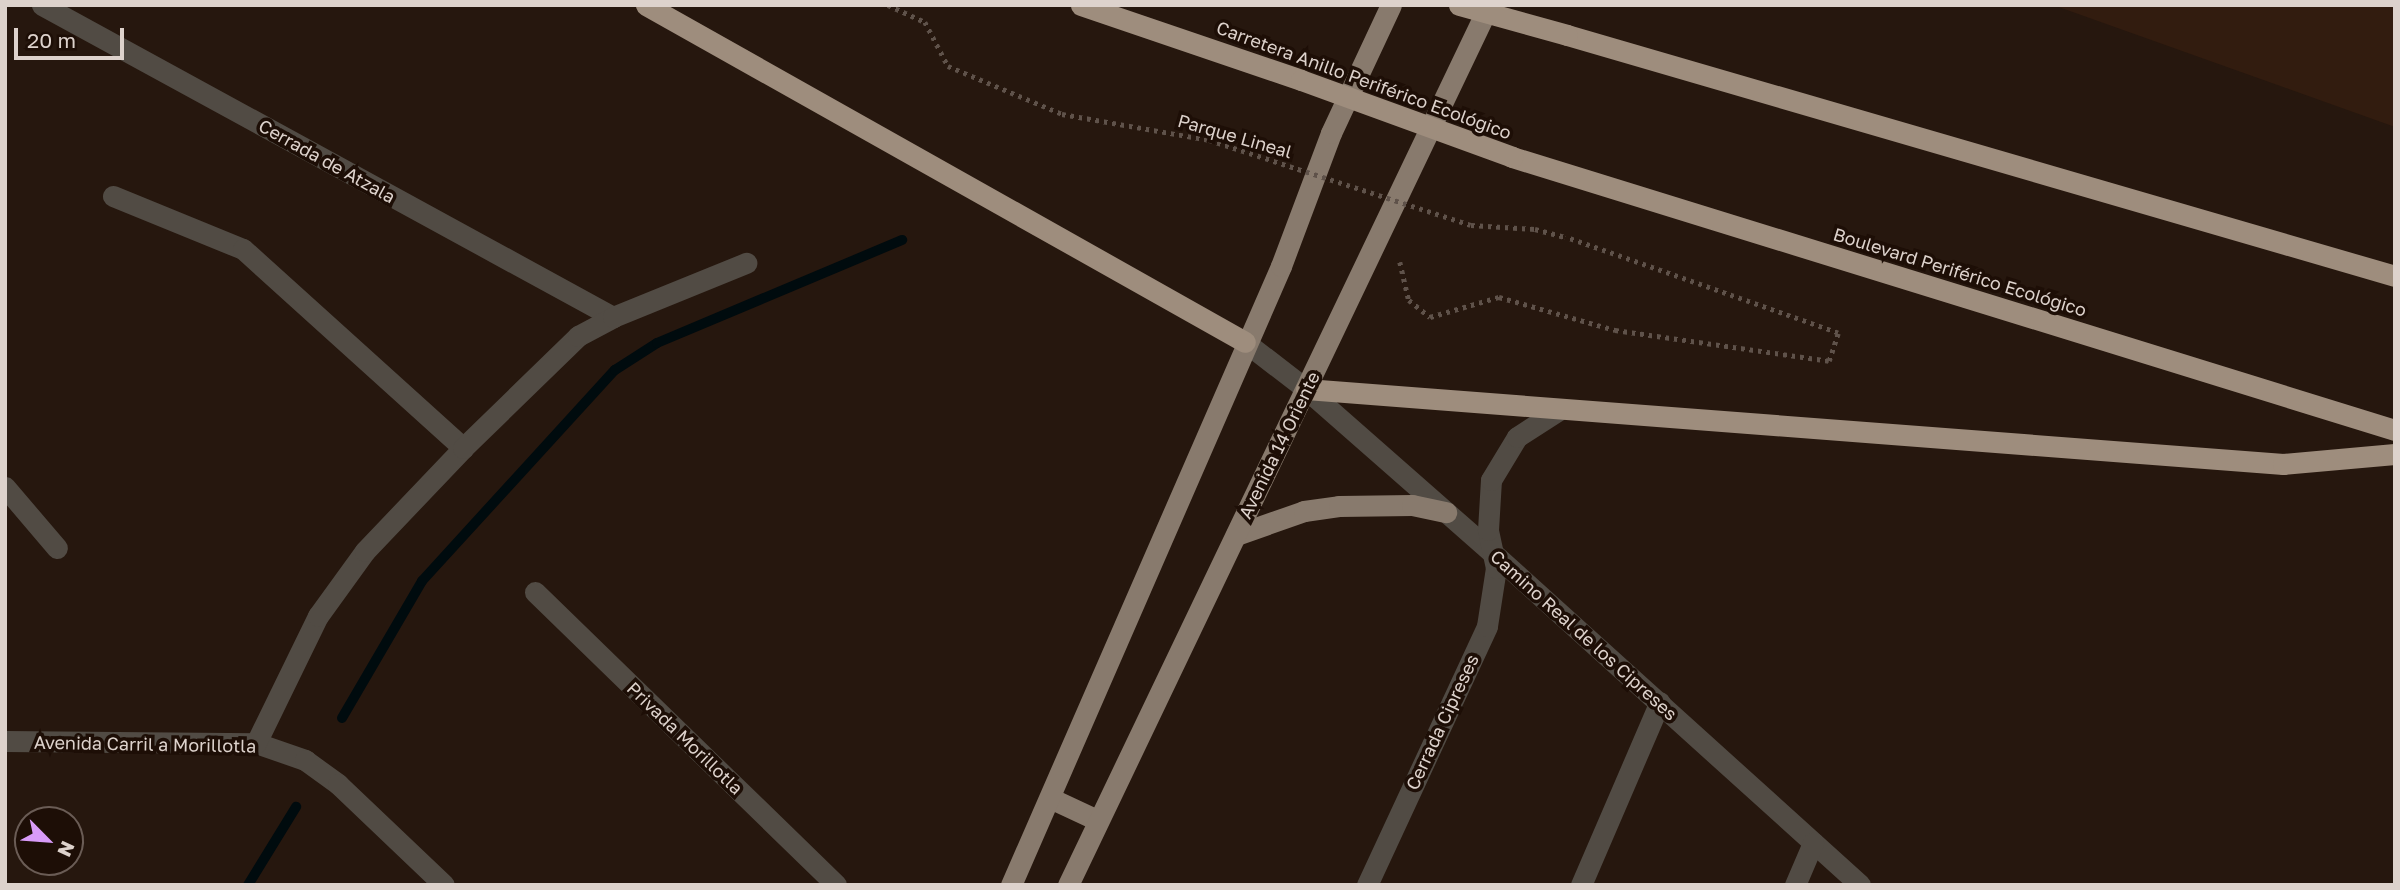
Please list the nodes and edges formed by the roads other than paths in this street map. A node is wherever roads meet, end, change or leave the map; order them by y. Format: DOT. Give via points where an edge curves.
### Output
graph roads {
  1 [pos="42,5"];
  2 [pos="646,5"];
  3 [pos="1081,5"];
  4 [pos="1391,5"];
  5 [pos="1459,5"];
  6 [pos="1489,5"];
  7 [pos="1512,157"];
  8 [pos="113,196"];
  9 [pos="746,263"];
  10 [pos="2395,276"];
  11 [pos="613,317"];
  12 [pos="1245,342"];
  13 [pos="1306,388"];
  14 [pos="1559,410"];
  15 [pos="2395,430"];
  16 [pos="463,448"];
  17 [pos="2395,454"];
  18 [pos="5,488"];
  19 [pos="1446,512"];
  20 [pos="1236,535"];
  21 [pos="57,548"];
  22 [pos="1494,554"];
  23 [pos="535,592"];
  24 [pos="1660,702"];
  25 [pos="5,741"];
  26 [pos="256,743"];
  27 [pos="1050,798"];
  28 [pos="1097,820"];
  29 [pos="1813,843"];
  30 [pos="444,885"];
  31 [pos="836,885"];
  32 [pos="1011,885"];
  33 [pos="1068,885"];
  34 [pos="1367,885"];
  35 [pos="1581,885"];
  36 [pos="1795,885"];
  37 [pos="1860,885"];
  1 -- 11 [label="street, Cerrada de Atzala"];
  2 -- 12 [label="highway"];
  3 -- 7 [label="highway, Carretera Anillo Periférico Ecológico, bridge"];
  4 -- 12 [label="main road" via="1331,133 1281,265"];
  5 -- 10 [label="highway, bridge"];
  6 -- 13 [label="main road, Avenida 14 Oriente"];
  7 -- 15 [label="highway, Boulevard Periférico Ecológico"];
  8 -- 16 [label="street" via="243,249"];
  9 -- 11 [label="street"];
  11 -- 16 [label="street" via="578,336"];
  12 -- 13 [label="street, Camino Real de los Cipreses"];
  12 -- 27 [label="main road"];
  13 -- 14 [label="highway"];
  13 -- 19 [label="street, Camino Real de los Cipreses"];
  13 -- 20 [label="main road, Avenida 14 Oriente"];
  14 -- 17 [label="highway" via="2283,464"];
  14 -- 22 [label="street, Cerrada Cipreses" via="1536,421 1502,457 1487,505"];
  16 -- 26 [label="street" via="365,551 318,616"];
  18 -- 21 [label="street"];
  19 -- 20 [label="main road" via="1412,505 1339,506 1304,511"];
  19 -- 22 [label="street, Camino Real de los Cipreses"];
  20 -- 28 [label="main road, Avenida 14 Oriente"];
  22 -- 24 [label="street, Camino Real de los Cipreses"];
  22 -- 34 [label="street, Cerrada Cipreses" via="1496,581 1487,626"];
  23 -- 31 [label="street, Privada Morillotla"];
  24 -- 29 [label="street, Camino Real de los Cipreses"];
  24 -- 35 [label="street"];
  25 -- 26 [label="street, Avenida Carril a Morillotla"];
  26 -- 30 [label="street, Avenida Carril a Morillotla" via="305,760 338,784"];
  27 -- 28 [label="main road"];
  27 -- 32 [label="main road"];
  28 -- 33 [label="main road, Avenida 14 Oriente"];
  29 -- 36 [label="street"];
  29 -- 37 [label="street, Camino Real de los Cipreses"];
}
